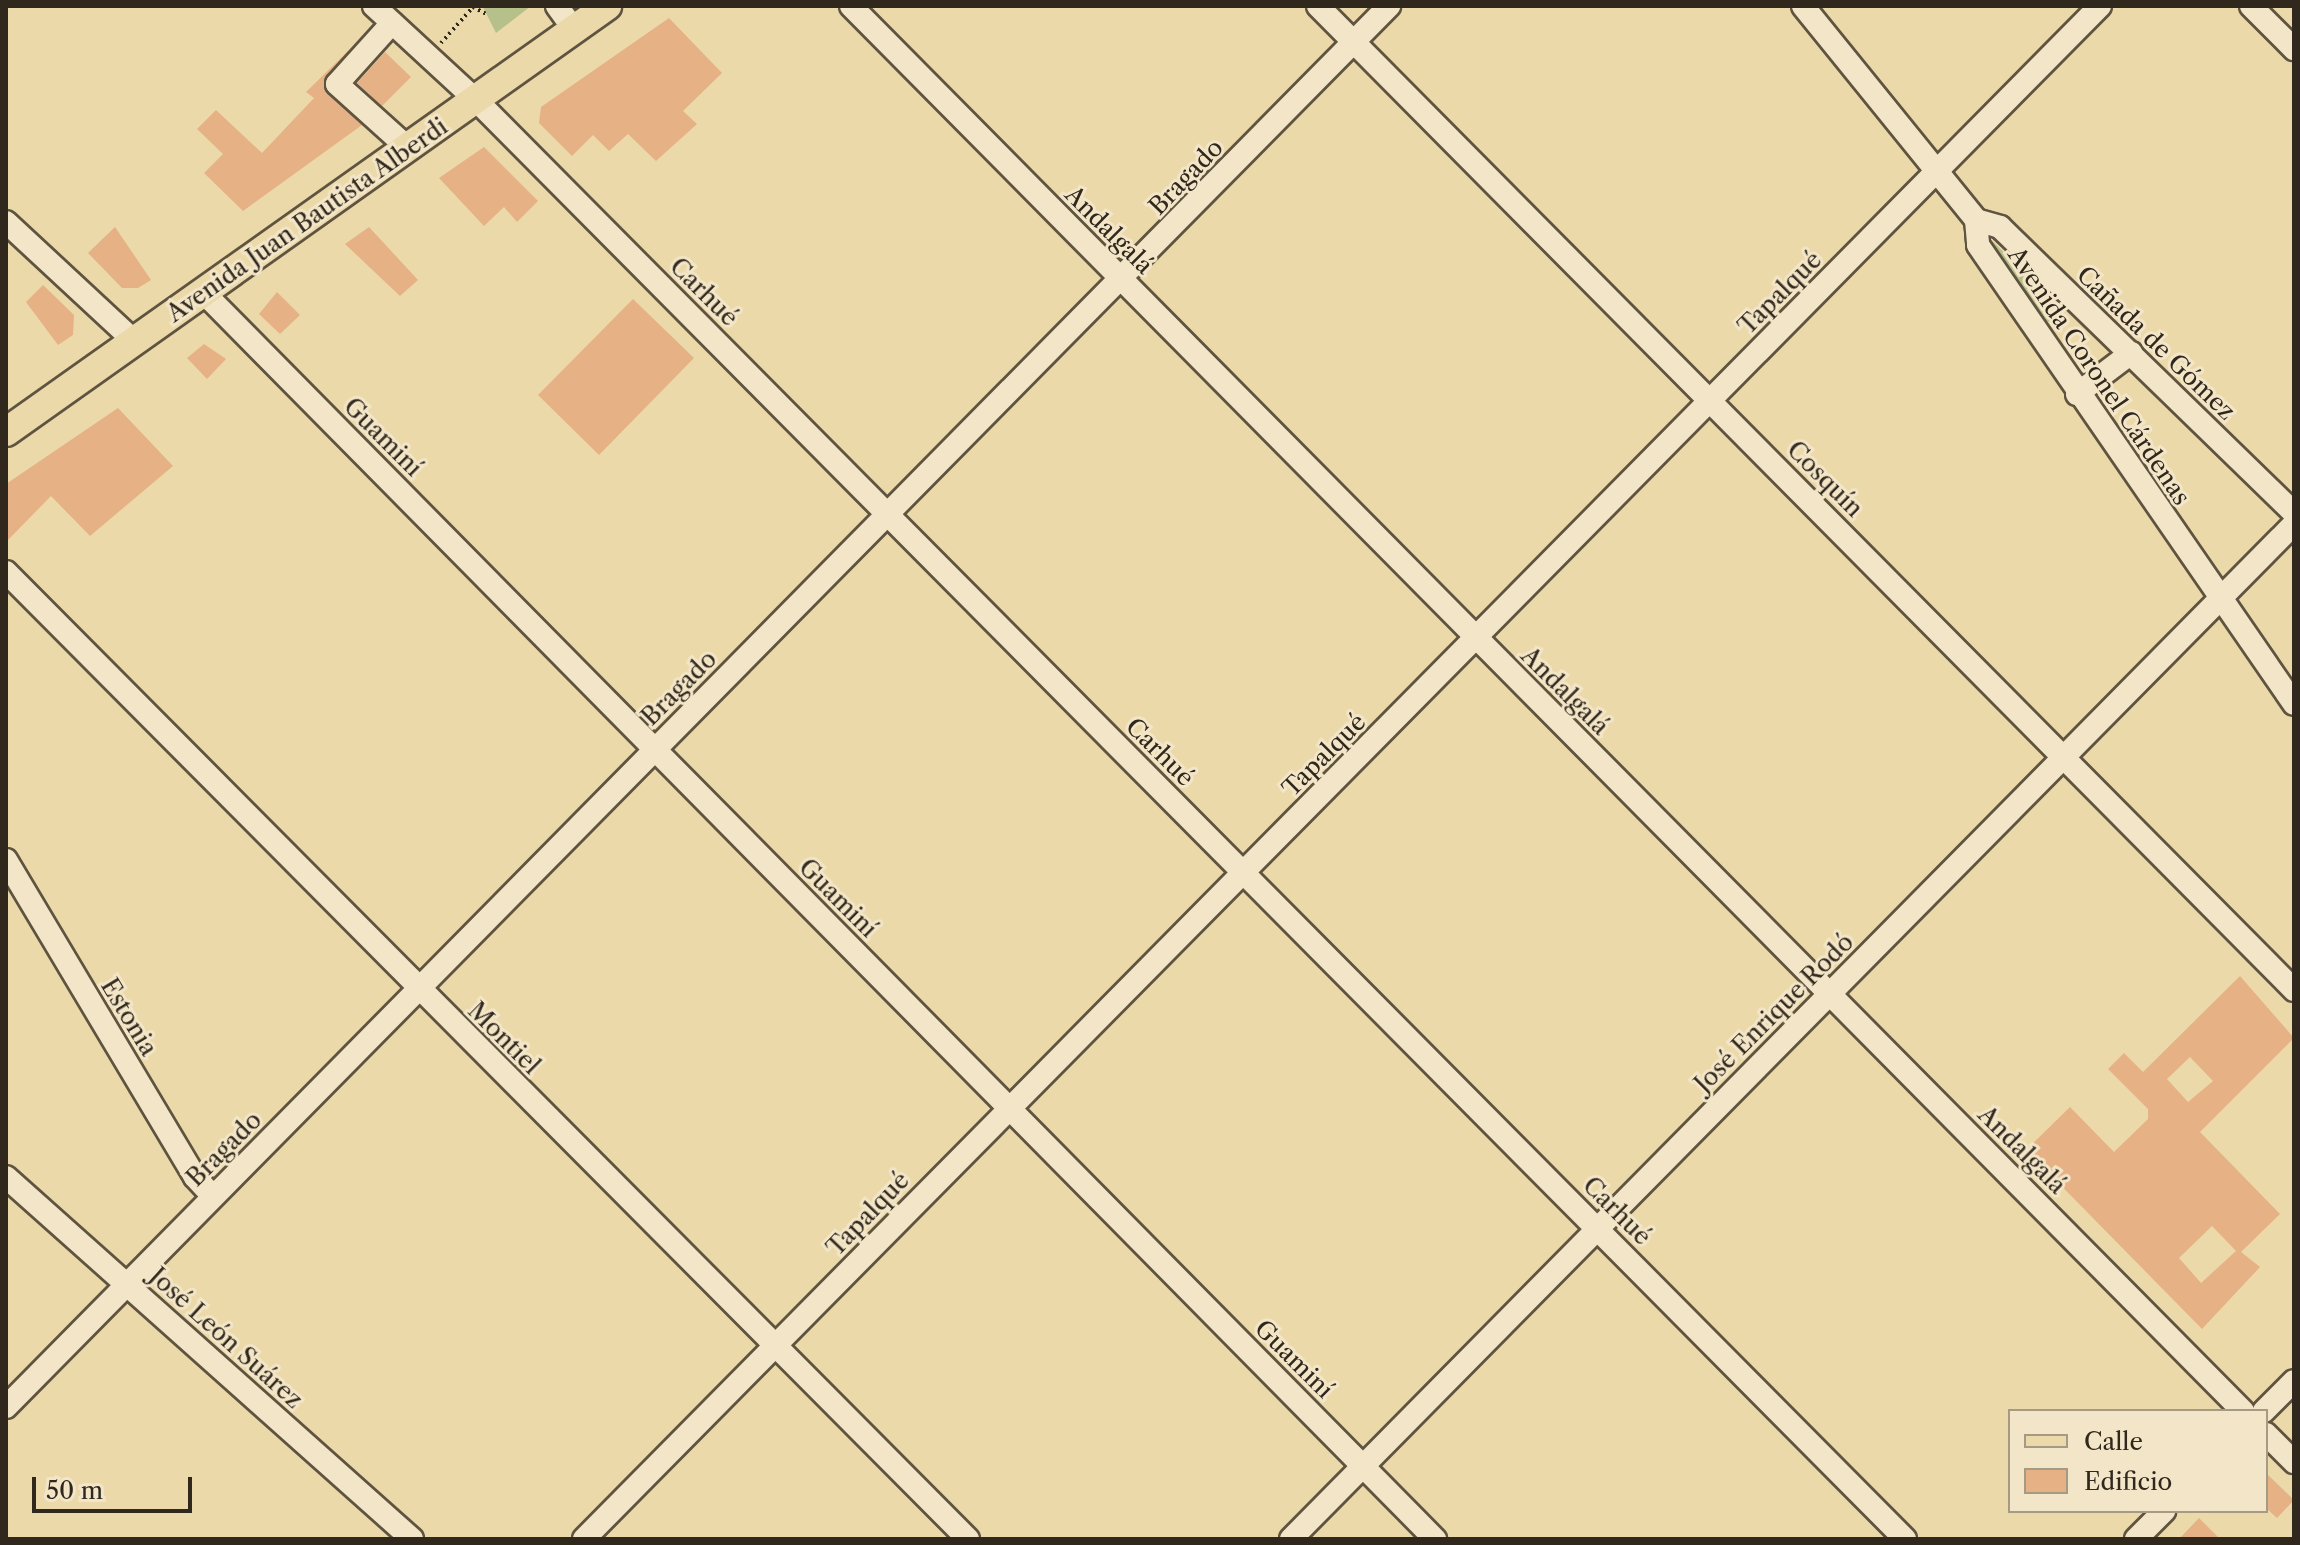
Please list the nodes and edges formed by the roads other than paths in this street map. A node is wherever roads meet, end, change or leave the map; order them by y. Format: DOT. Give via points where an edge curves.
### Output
graph roads {
  1 [pos="374,6"];
  2 [pos="557,6"];
  3 [pos="607,6"];
  4 [pos="851,6"];
  5 [pos="1318,6"];
  6 [pos="1389,6"];
  7 [pos="1792,6"];
  8 [pos="1803,6"];
  9 [pos="2100,6"];
  10 [pos="2251,6"];
  11 [pos="392,23"];
  12 [pos="574,29"];
  13 [pos="1824,37"];
  14 [pos="1354,42"];
  15 [pos="2294,49"];
  16 [pos="476,100"];
  17 [pos="408,148"];
  18 [pos="1938,172"];
  19 [pos="1976,220"];
  20 [pos="6,222"];
  21 [pos="1121,280"];
  22 [pos="204,293"];
  23 [pos="135,342"];
  24 [pos="2131,353"];
  25 [pos="2077,394"];
  26 [pos="1709,401"];
  27 [pos="6,432"];
  28 [pos="2294,513"];
  29 [pos="890,516"];
  30 [pos="2294,524"];
  31 [pos="6,572"];
  32 [pos="2219,599"];
  33 [pos="1476,638"];
  34 [pos="2294,704"];
  35 [pos="654,750"];
  36 [pos="2065,755"];
  37 [pos="6,860"];
  38 [pos="1244,873"];
  39 [pos="420,990"];
  40 [pos="2294,990"];
  41 [pos="1830,993"];
  42 [pos="1009,1107"];
  43 [pos="6,1177"];
  44 [pos="213,1196"];
  45 [pos="1598,1229"];
  46 [pos="128,1285"];
  47 [pos="776,1346"];
  48 [pos="2294,1381"];
  49 [pos="6,1407"];
  50 [pos="2241,1409"];
  51 [pos="2266,1409"];
  52 [pos="2268,1436"];
  53 [pos="2294,1462"];
  54 [pos="1363,1466"];
  55 [pos="2162,1513"];
  56 [pos="412,1539"];
  57 [pos="584,1539"];
  58 [pos="968,1539"];
  59 [pos="1291,1539"];
  60 [pos="1435,1539"];
  61 [pos="1905,1539"];
  62 [pos="2136,1539"];
  1 -- 11 [label="street, Carhué"];
  2 -- 12 [label="street"];
  3 -- 12 [label="main road, Avenida Juan Bautista Alberdi"];
  4 -- 21 [label="street, Andalgalá"];
  5 -- 14 [label="street, Cosquín"];
  6 -- 14 [label="street, Bragado"];
  7 -- 13 [label="street"];
  8 -- 13 [label="street, Avenida Coronel Cárdenas"];
  9 -- 18 [label="street, Tapalqué"];
  10 -- 15 [label="street"];
  11 -- 16 [label="street, Carhué"];
  11 -- 17 [label="street" via="337,84"];
  12 -- 16 [label="main road, Avenida Juan Bautista Alberdi"];
  13 -- 18 [label="street, Avenida Coronel Cárdenas"];
  14 -- 21 [label="street, Bragado"];
  14 -- 26 [label="street, Cosquín"];
  16 -- 17 [label="main road, Avenida Juan Bautista Alberdi"];
  16 -- 29 [label="street, Carhué"];
  17 -- 22 [label="main road, Avenida Juan Bautista Alberdi"];
  18 -- 19 [label="street, Avenida Coronel Cárdenas"];
  18 -- 26 [label="street, Tapalqué"];
  19 -- 24 [label="street, Cañada de Gómez" via="2000,227"];
  19 -- 25 [label="street, Avenida Coronel Cárdenas" via="1978,245"];
  20 -- 23 [label="street"];
  21 -- 29 [label="street, Bragado"];
  21 -- 33 [label="street, Andalgalá"];
  22 -- 23 [label="main road, Avenida Juan Bautista Alberdi"];
  22 -- 35 [label="street, Guaminí"];
  23 -- 27 [label="main road, Avenida Juan Bautista Alberdi"];
  24 -- 25 [label="street"];
  24 -- 28 [label="street, Cañada de Gómez"];
  25 -- 32 [label="street, Avenida Coronel Cárdenas"];
  26 -- 33 [label="street, Tapalqué"];
  26 -- 36 [label="street, Cosquín"];
  29 -- 35 [label="street, Bragado"];
  29 -- 38 [label="street, Carhué"];
  30 -- 32 [label="street, José Enrique Rodó"];
  31 -- 39 [label="street, Montiel"];
  32 -- 34 [label="street, Avenida Coronel Cárdenas"];
  32 -- 36 [label="street, José Enrique Rodó"];
  33 -- 38 [label="street, Tapalqué"];
  33 -- 41 [label="street, Andalgalá"];
  35 -- 39 [label="street, Bragado"];
  35 -- 42 [label="street, Guaminí"];
  36 -- 40 [label="street, Cosquín"];
  36 -- 41 [label="street, José Enrique Rodó"];
  37 -- 44 [label="street, Estonia" via="195,1177"];
  38 -- 42 [label="street, Tapalqué"];
  38 -- 45 [label="street, Carhué"];
  39 -- 44 [label="street, Bragado"];
  39 -- 47 [label="street, Montiel"];
  41 -- 45 [label="street, José Enrique Rodó"];
  41 -- 50 [label="street, Andalgalá"];
  42 -- 47 [label="street, Tapalqué"];
  42 -- 54 [label="street, Guaminí"];
  43 -- 46 [label="street, José León Suárez"];
  44 -- 46 [label="street, Bragado"];
  45 -- 54 [label="street, José Enrique Rodó"];
  45 -- 61 [label="street, Carhué"];
  46 -- 49 [label="street, Bragado"];
  46 -- 56 [label="street, José León Suárez"];
  47 -- 57 [label="street, Tapalqué"];
  47 -- 58 [label="street, Montiel"];
  48 -- 51 [label="street"];
  52 -- 53 [label="street"];
  54 -- 59 [label="street, José Enrique Rodó"];
  54 -- 60 [label="street, Guaminí"];
  55 -- 62 [label="street"];
}
